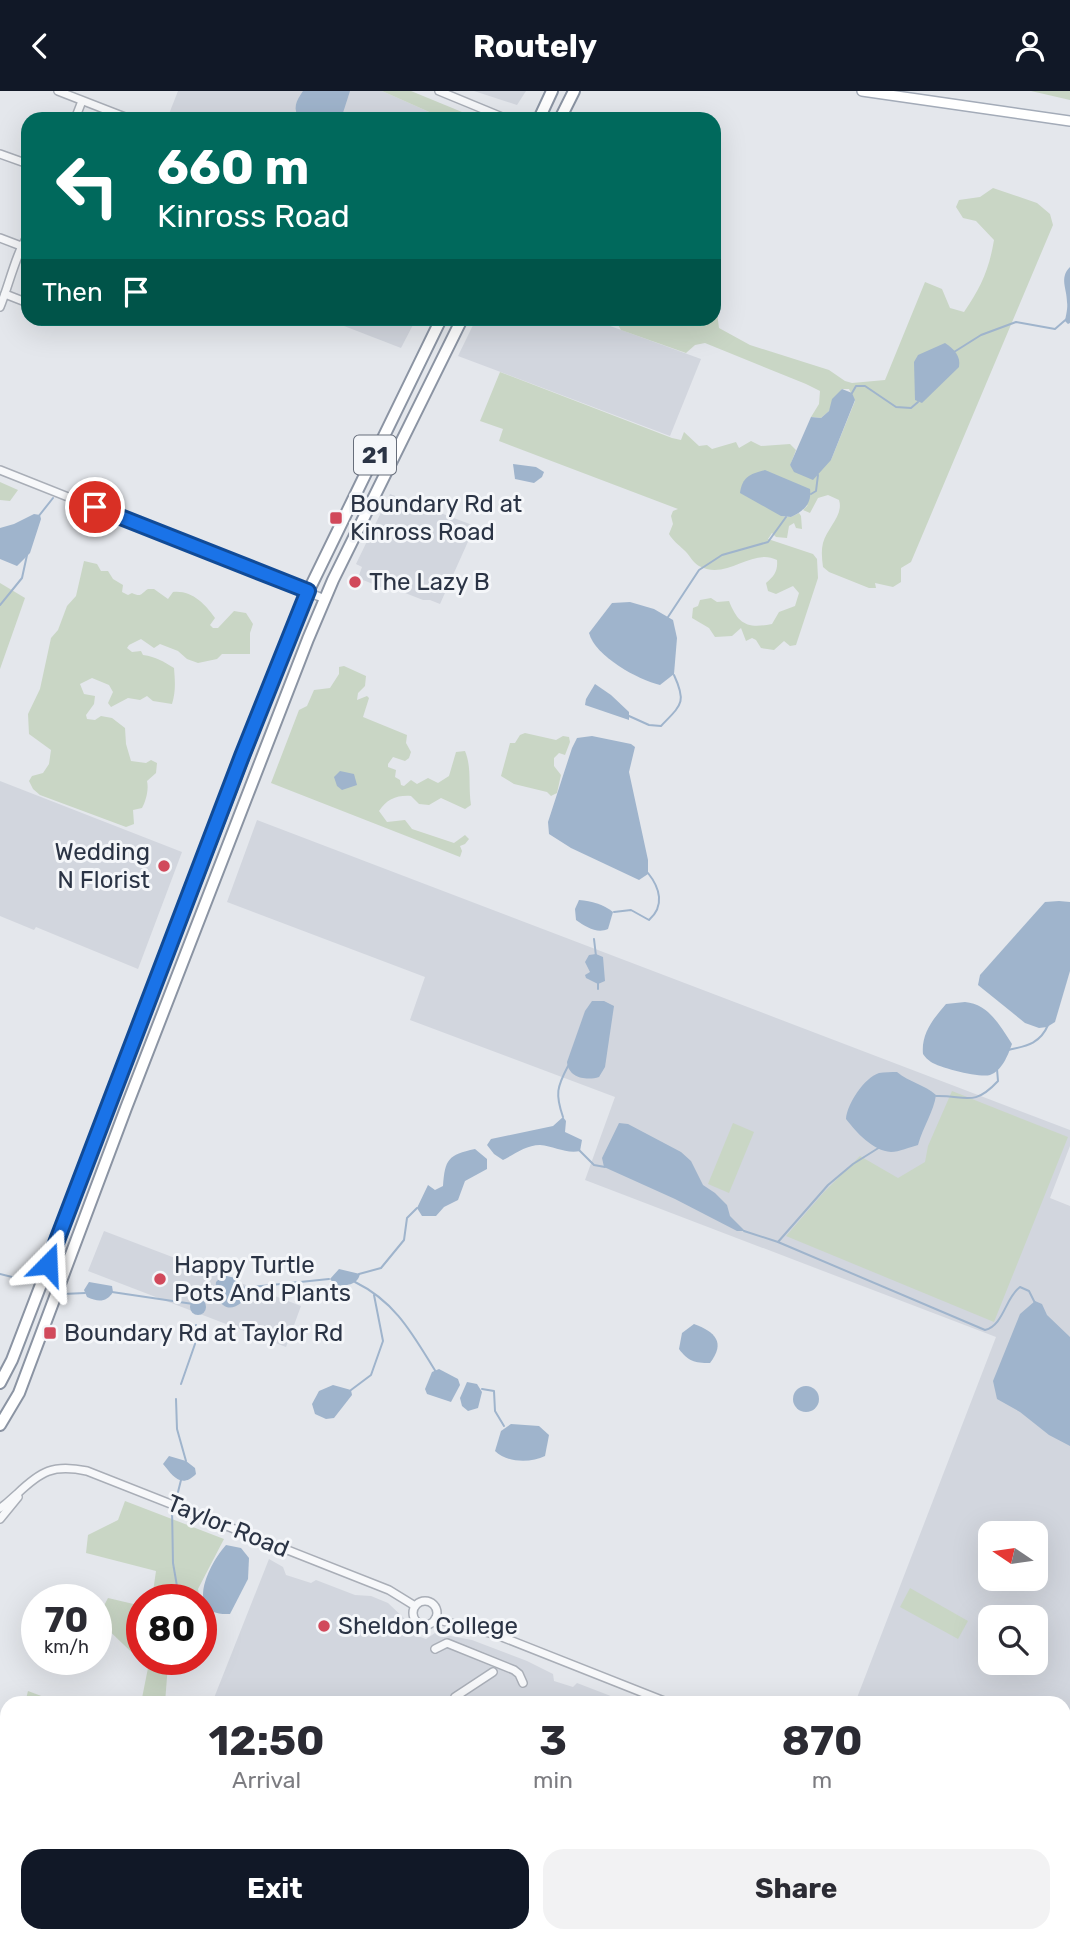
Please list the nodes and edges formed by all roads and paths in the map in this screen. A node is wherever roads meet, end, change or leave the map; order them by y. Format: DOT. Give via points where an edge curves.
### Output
graph roads {
  1 [pos="58,91"];
  2 [pos="439,91"];
  3 [pos="574,91"];
  4 [pos="862,91"];
  5 [pos="551,92"];
  6 [pos="82,100"];
  7 [pos="78,112"];
  8 [pos="113,112"];
  9 [pos="488,112"];
  10 [pos="542,112"];
  11 [pos="564,112"];
  12 [pos="1070,121"];
  13 [pos="0,153"];
  14 [pos="21,162"];
  15 [pos="0,238"];
  16 [pos="21,246"];
  17 [pos="5,294"];
  18 [pos="21,300"];
  19 [pos="0,307"];
  20 [pos="438,326"];
  21 [pos="458,326"];
  22 [pos="0,470"];
  23 [pos="308,591"];
  24 [pos="325,599"];
  25 [pos="0,1383"];
  26 [pos="0,1425"];
  27 [pos="36,1476"];
  28 [pos="0,1508"];
  29 [pos="0,1519"];
  30 [pos="415,1606"];
  31 [pos="435,1619"];
  32 [pos="435,1649"];
  33 [pos="493,1672"];
  34 [pos="523,1683"];
  35 [pos="457,1696"];
  36 [pos="651,1696"];
  1 -- 6 [label="street"];
  2 -- 9 [label="street"];
  3 -- 11 [label="highway"];
  4 -- 12 [label="main road"];
  5 -- 10 [label="highway"];
  6 -- 7 [label="street"];
  6 -- 8 [label="street"];
  13 -- 14 [label="street"];
  15 -- 16 [label="street"];
  16 -- 17 [label="street"];
  17 -- 18 [label="street"];
  17 -- 19 [label="street"];
  20 -- 23 [label="highway, 21"];
  21 -- 24 [label="highway, 21"];
  22 -- 23 [label="street"];
  23 -- 24 [label="street"];
  23 -- 25 [label="highway, 21"];
  24 -- 26 [label="highway, 21" via="19,1393"];
  27 -- 28 [label="street, Taylor Road"];
  27 -- 29 [label="street"];
  27 -- 30 [label="street, Taylor Road" via="60,1468 87,1471 389,1590"];
  30 -- 31 [label="street" via="425,1601 432,1604"];
  30 -- 31 [label="street" via="418,1622"];
  31 -- 36 [label="street" via="497,1635"];
  32 -- 34 [label="street" via="447,1643 514,1670"];
  33 -- 35 [label="street"];
}
